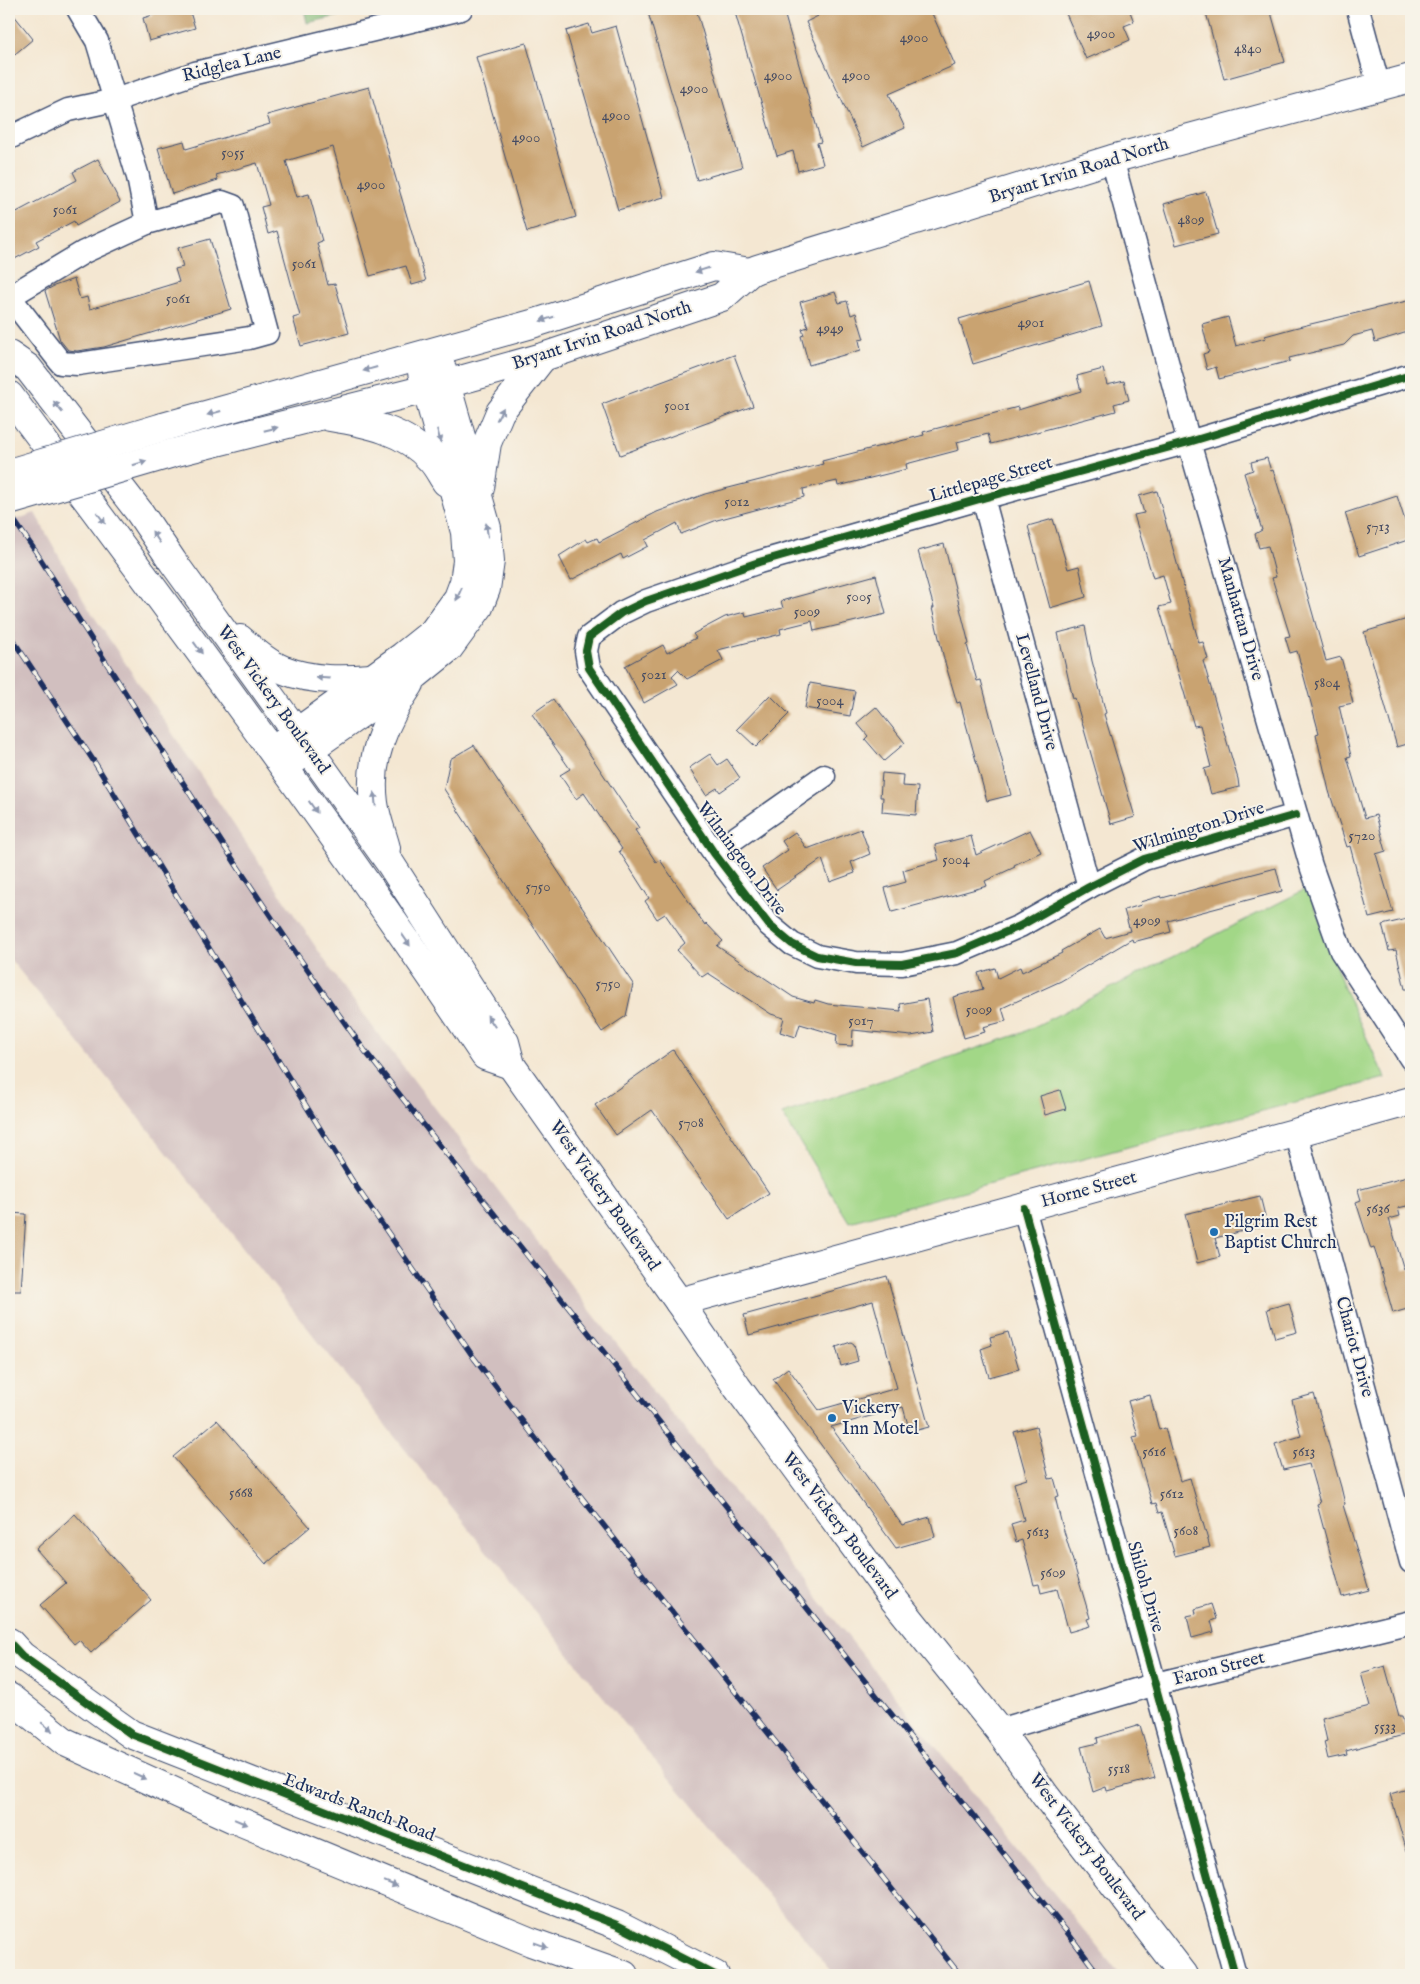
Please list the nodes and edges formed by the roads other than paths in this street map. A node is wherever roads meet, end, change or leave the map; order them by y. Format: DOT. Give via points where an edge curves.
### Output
graph roads {
  1 [pos="78,9"];
  2 [pos="461,9"];
  3 [pos="1358,9"];
  4 [pos="1411,78"];
  5 [pos="1379,87"];
  6 [pos="115,100"];
  7 [pos="9,138"];
  8 [pos="1112,159"];
  9 [pos="147,223"];
  10 [pos="750,272"];
  11 [pos="9,297"];
  12 [pos="427,353"];
  13 [pos="9,355"];
  14 [pos="544,356"];
  15 [pos="1411,376"];
  16 [pos="437,386"];
  17 [pos="9,395"];
  18 [pos="324,416"];
  19 [pos="1189,442"];
  20 [pos="9,474"];
  21 [pos="467,496"];
  22 [pos="983,498"];
  23 [pos="9,501"];
  24 [pos="174,562"];
  25 [pos="589,637"];
  26 [pos="417,674"];
  27 [pos="372,678"];
  28 [pos="303,741"];
  29 [pos="278,758"];
  30 [pos="824,776"];
  31 [pos="1296,815"];
  32 [pos="714,853"];
  33 [pos="390,863"];
  34 [pos="1088,887"];
  35 [pos="1411,1059"];
  36 [pos="511,1065"];
  37 [pos="1411,1101"];
  38 [pos="1296,1132"];
  39 [pos="1024,1208"];
  40 [pos="679,1302"];
  41 [pos="1411,1562"];
  42 [pos="1411,1622"];
  43 [pos="9,1642"];
  44 [pos="1156,1684"];
  45 [pos="9,1697"];
  46 [pos="999,1730"];
  47 [pos="210,1765"];
  48 [pos="196,1802"];
  49 [pos="624,1975"];
  50 [pos="715,1975"];
  51 [pos="1184,1975"];
  52 [pos="1236,1975"];
  1 -- 6 [label="street" via="97,42"];
  2 -- 6 [label="street, Ridglea Lane" via="195,73"];
  3 -- 5 [label="street"];
  4 -- 5 [label="main road, Bryant Irvin Road North"];
  5 -- 8 [label="main road, Bryant Irvin Road North"];
  6 -- 7 [label="street, Ridglea Lane" via="68,110"];
  6 -- 9 [label="street" via="138,177"];
  8 -- 10 [label="main road, Bryant Irvin Road North"];
  8 -- 19 [label="street, Manhattan Drive"];
  9 -- 11 [label="street" via="84,252"];
  9 -- 11 [label="street" via="222,202 233,206 267,333 78,364 61,363"];
  10 -- 12 [label="main road, Bryant Irvin Road North, one-way" via="714,266 532,324"];
  10 -- 14 [label="main road, Bryant Irvin Road North" via="722,297"];
  12 -- 16 [label="main road"];
  12 -- 20 [label="main road, Bryant Irvin Road North, one-way, bridge"];
  24 -- 13 [label="main road, West Vickery Boulevard, one-way" via="28,368"];
  14 -- 16 [label="main road, Bryant Irvin Road North"];
  21 -- 14 [label="main road, one-way" via="500,412"];
  15 -- 19 [label="street, Littlepage Street"];
  16 -- 18 [label="main road, Bryant Irvin Road North"];
  16 -- 21 [label="main road"];
  17 -- 29 [label="main road, West Vickery Boulevard, one-way"];
  18 -- 21 [label="main road" via="385,429 412,443"];
  23 -- 18 [label="main road, Bryant Irvin Road North, one-way, bridge" via="173,453"];
  19 -- 22 [label="street, Littlepage Street"];
  19 -- 31 [label="street, Manhattan Drive"];
  26 -- 21 [label="main road, one-way" via="449,648 479,608 486,589 490,561 487,528"];
  21 -- 27 [label="main road, one-way" via="467,560 458,598 433,632"];
  22 -- 25 [label="street, Littlepage Street" via="759,562 646,601 621,613"];
  22 -- 34 [label="street, Levelland Drive"];
  27 -- 24 [label="main road, one-way" via="315,678 283,670 252,650 229,629"];
  24 -- 28 [label="main road, West Vickery Boulevard"];
  25 -- 32 [label="street, Wilmington Drive" via="586,651 589,668"];
  26 -- 28 [label="main road"];
  33 -- 26 [label="main road, one-way" via="374,803 374,768 383,731"];
  27 -- 28 [label="main road"];
  28 -- 29 [label="main road"];
  28 -- 33 [label="main road, West Vickery Boulevard"];
  29 -- 36 [label="main road, West Vickery Boulevard, one-way" via="485,1056"];
  30 -- 32 [label="street"];
  31 -- 34 [label="street, Wilmington Drive" via="1144,860"];
  31 -- 35 [label="street, Manhattan Drive" via="1340,951"];
  32 -- 34 [label="street, Wilmington Drive" via="768,925 792,944 816,956 856,963 902,964 957,954 1020,926"];
  36 -- 33 [label="main road, West Vickery Boulevard, one-way" via="505,1042"];
  36 -- 40 [label="main road, West Vickery Boulevard"];
  37 -- 38 [label="main road, Horne Street"];
  38 -- 39 [label="main road, Horne Street"];
  38 -- 41 [label="street, Chariot Drive"];
  39 -- 40 [label="main road, Horne Street"];
  39 -- 44 [label="street, Shiloh Drive"];
  40 -- 46 [label="main road, West Vickery Boulevard" via="726,1372 885,1588"];
  42 -- 44 [label="street, Faron Street"];
  43 -- 47 [label="main road, Edwards Ranch Road" via="22,1656 131,1734"];
  44 -- 46 [label="street, Faron Street"];
  44 -- 52 [label="street, Shiloh Drive"];
  45 -- 48 [label="main road, one-way" via="65,1742"];
  46 -- 51 [label="main road, West Vickery Boulevard"];
  47 -- 48 [label="main road"];
  47 -- 50 [label="main road, Edwards Ranch Road" via="617,1925"];
  48 -- 49 [label="main road, one-way" via="531,1942"];
}
